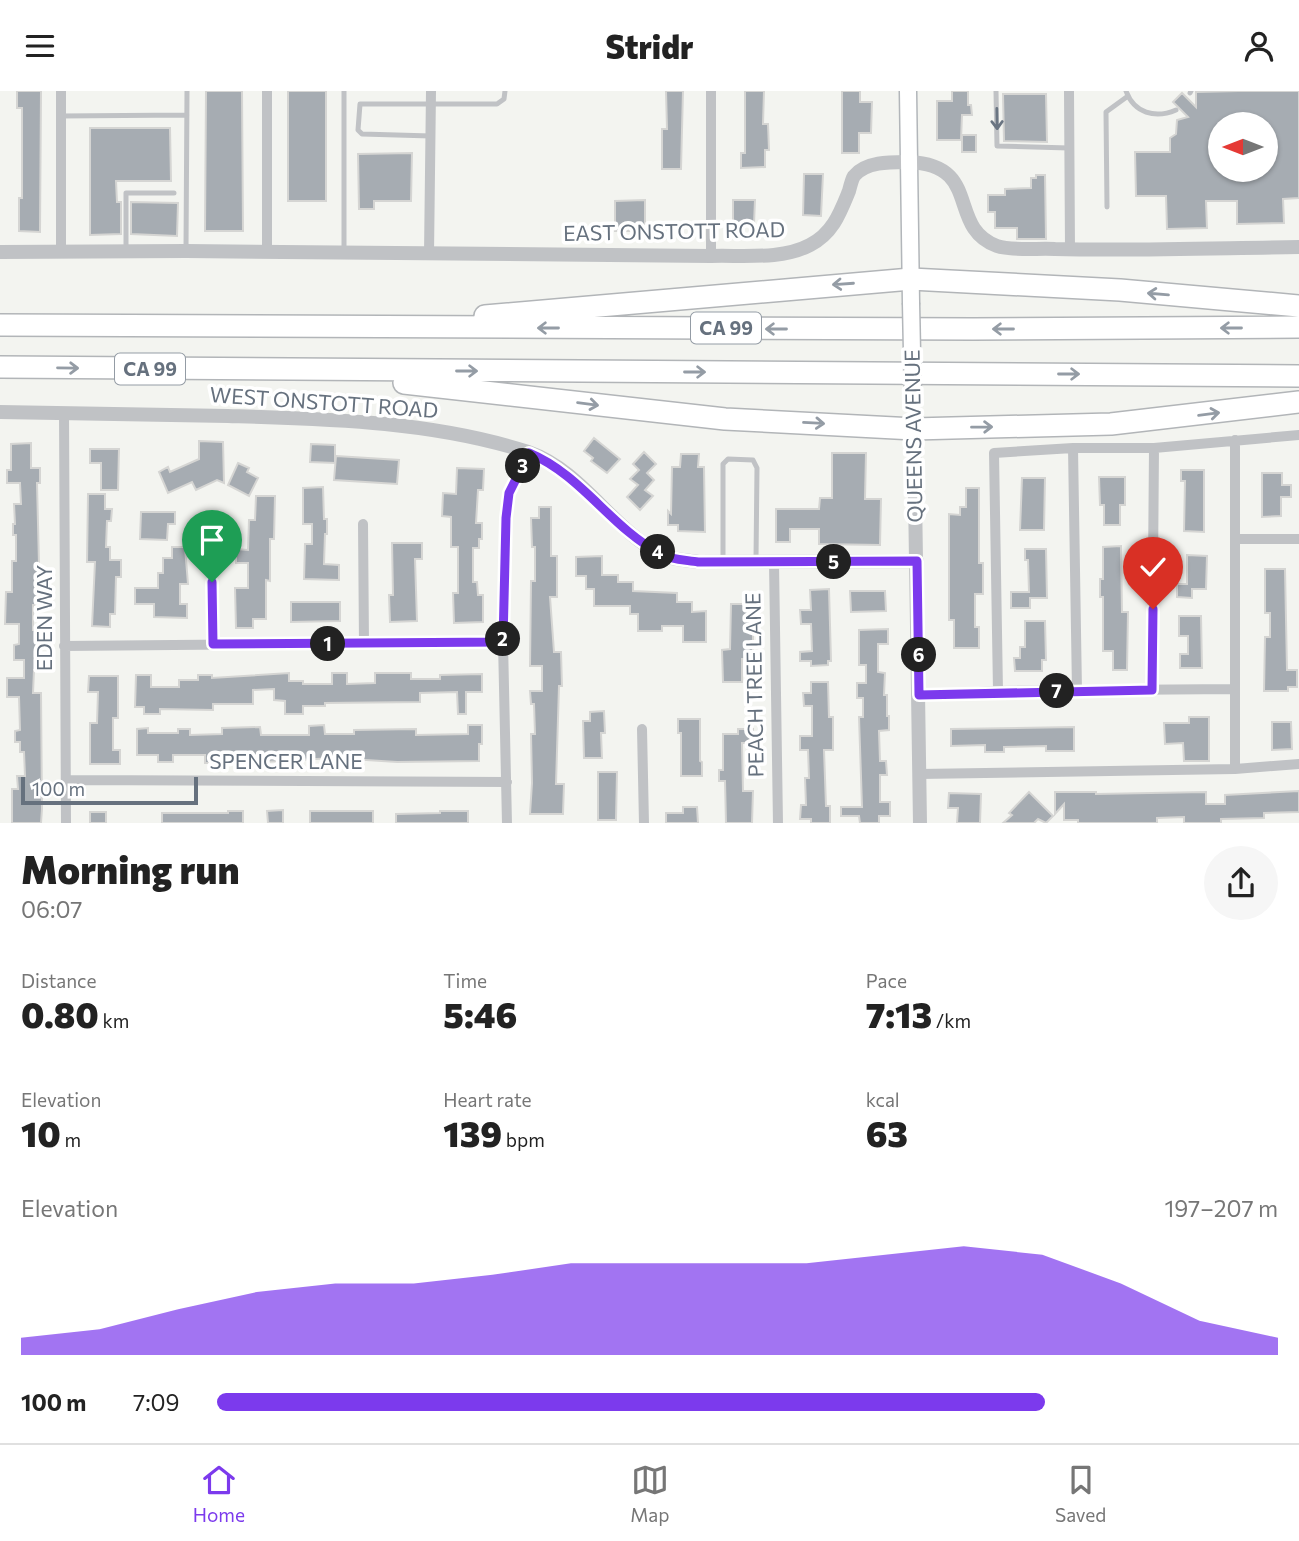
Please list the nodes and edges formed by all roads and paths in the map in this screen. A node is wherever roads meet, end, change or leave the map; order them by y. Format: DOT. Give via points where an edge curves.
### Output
graph roads {
  1 [pos="61,91"];
  2 [pos="187,91"];
  3 [pos="267,91"];
  4 [pos="344,91"];
  5 [pos="431,91"];
  6 [pos="505,91"];
  7 [pos="711,91"];
  8 [pos="908,91"];
  9 [pos="996,91"];
  10 [pos="1069,91"];
  11 [pos="1127,94"];
  12 [pos="431,104"];
  13 [pos="1176,110"];
  14 [pos="187,115"];
  15 [pos="61,116"];
  16 [pos="430,136"];
  17 [pos="1069,148"];
  18 [pos="909,162"];
  19 [pos="174,193"];
  20 [pos="1107,207"];
  21 [pos="1299,247"];
  22 [pos="1070,249"];
  23 [pos="61,251"];
  24 [pos="126,251"];
  25 [pos="186,251"];
  26 [pos="0,252"];
  27 [pos="267,252"];
  28 [pos="344,253"];
  29 [pos="429,254"];
  30 [pos="711,256"];
  31 [pos="911,279"];
  32 [pos="1299,306"];
  33 [pos="0,325"];
  34 [pos="152,327"];
  35 [pos="1299,327"];
  36 [pos="0,367"];
  37 [pos="301,371"];
  38 [pos="1299,376"];
  39 [pos="1299,402"];
  40 [pos="0,412"];
  41 [pos="64,412"];
  42 [pos="914,429"];
  43 [pos="1299,435"];
  44 [pos="1235,440"];
  45 [pos="1073,448"];
  46 [pos="1154,448"];
  47 [pos="529,453"];
  48 [pos="211,519"];
  49 [pos="363,524"];
  50 [pos="1237,539"];
  51 [pos="1299,539"];
  52 [pos="917,561"];
  53 [pos="723,562"];
  54 [pos="755,562"];
  55 [pos="774,563"];
  56 [pos="503,642"];
  57 [pos="213,644"];
  58 [pos="364,644"];
  59 [pos="64,646"];
  60 [pos="1235,689"];
  61 [pos="1152,690"];
  62 [pos="998,691"];
  63 [pos="1077,691"];
  64 [pos="919,695"];
  65 [pos="642,729"];
  66 [pos="1299,764"];
  67 [pos="1235,769"];
  68 [pos="919,774"];
  69 [pos="66,780"];
  70 [pos="507,782"];
  71 [pos="66,823"];
  72 [pos="507,823"];
  73 [pos="644,823"];
  74 [pos="778,823"];
  75 [pos="920,823"];
  1 -- 15 [label="street"];
  2 -- 14 [label="lane"];
  3 -- 27 [label="street"];
  4 -- 28 [label="lane"];
  5 -- 12 [label="street"];
  6 -- 12 [label="lane" via="497,104"];
  7 -- 30 [label="street"];
  8 -- 18 [label="main road, QUEENS AVENUE"];
  9 -- 17 [label="lane, one-way" via="997,146"];
  10 -- 17 [label="street"];
  11 -- 13 [label="lane" via="1149,114"];
  11 -- 20 [label="lane" via="1106,112"];
  12 -- 16 [label="street"];
  12 -- 16 [label="lane" via="360,104 358,120 362,134"];
  14 -- 15 [label="lane"];
  14 -- 25 [label="lane"];
  15 -- 23 [label="street"];
  16 -- 29 [label="street"];
  17 -- 22 [label="street"];
  18 -- 22 [label="street, EAST ONSTOTT ROAD" via="947,172 981,238 999,247"];
  18 -- 30 [label="street, EAST ONSTOTT ROAD" via="880,163 855,176 836,222 813,244 792,253"];
  18 -- 31 [label="main road, QUEENS AVENUE"];
  19 -- 24 [label="lane" via="126,193"];
  21 -- 22 [label="street, EAST ONSTOTT ROAD"];
  23 -- 24 [label="street, EAST ONSTOTT ROAD"];
  23 -- 26 [label="street, EAST ONSTOTT ROAD"];
  24 -- 25 [label="street, EAST ONSTOTT ROAD"];
  25 -- 27 [label="street, EAST ONSTOTT ROAD"];
  27 -- 28 [label="street, EAST ONSTOTT ROAD"];
  28 -- 29 [label="street, EAST ONSTOTT ROAD"];
  29 -- 30 [label="street, EAST ONSTOTT ROAD"];
  32 -- 31 [label="highway, one-way" via="1120,290"];
  31 -- 34 [label="highway, one-way" via="481,316"];
  31 -- 42 [label="main road, QUEENS AVENUE, bridge"];
  33 -- 34 [label="highway, CA 99"];
  35 -- 34 [label="highway, CA 99, one-way"];
  36 -- 37 [label="highway, CA 99, one-way"];
  37 -- 38 [label="highway, CA 99, one-way"];
  37 -- 42 [label="highway, one-way" via="725,419"];
  42 -- 39 [label="highway, one-way" via="1111,424"];
  40 -- 41 [label="street, WEST ONSTOTT ROAD"];
  41 -- 47 [label="street, WEST ONSTOTT ROAD" via="345,421 480,438"];
  41 -- 59 [label="street, EDEN WAY"];
  42 -- 52 [label="street, QUEENS AVENUE"];
  43 -- 44 [label="street"];
  44 -- 46 [label="street"];
  44 -- 50 [label="street"];
  45 -- 46 [label="street"];
  45 -- 62 [label="street" via="994,453"];
  45 -- 63 [label="street"];
  46 -- 61 [label="street"];
  47 -- 53 [label="street, WEST ONSTOTT ROAD" via="569,475 630,533 663,555"];
  47 -- 56 [label="street" via="509,493"];
  48 -- 57 [label="street"];
  49 -- 58 [label="street"];
  50 -- 51 [label="street"];
  50 -- 60 [label="street"];
  52 -- 55 [label="street, PEACH TREE LANE"];
  52 -- 64 [label="street, QUEENS AVENUE"];
  53 -- 54 [label="street, WEST ONSTOTT ROAD"];
  53 -- 54 [label="lane" via="723,464 728,459 753,460 757,468"];
  54 -- 55 [label="street, WEST ONSTOTT ROAD"];
  55 -- 74 [label="street, PEACH TREE LANE"];
  56 -- 58 [label="street"];
  56 -- 70 [label="street"];
  57 -- 58 [label="street"];
  57 -- 59 [label="street"];
  59 -- 69 [label="street, EDEN WAY"];
  60 -- 61 [label="street"];
  60 -- 67 [label="street"];
  61 -- 63 [label="street"];
  62 -- 63 [label="street"];
  62 -- 64 [label="street"];
  64 -- 68 [label="street, QUEENS AVENUE"];
  65 -- 73 [label="street"];
  66 -- 67 [label="street"];
  67 -- 68 [label="street"];
  68 -- 75 [label="street, QUEENS AVENUE"];
  69 -- 70 [label="street, SPENCER LANE"];
  69 -- 71 [label="street, EDEN WAY"];
  70 -- 72 [label="street"];
}
